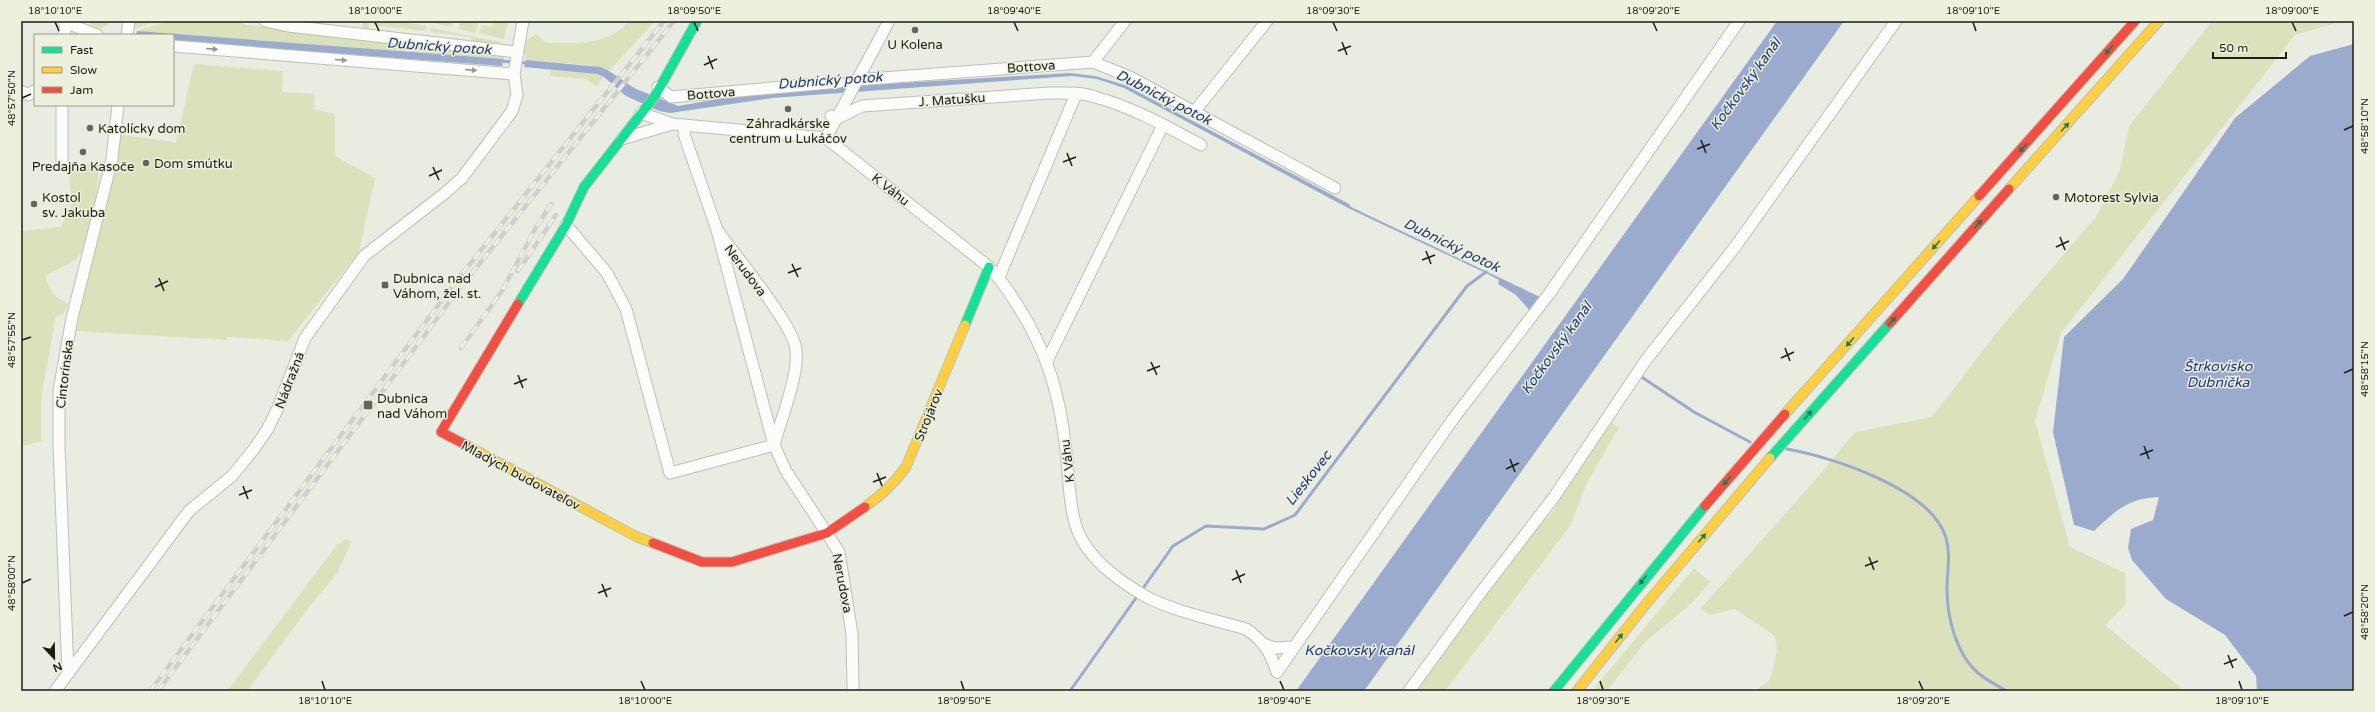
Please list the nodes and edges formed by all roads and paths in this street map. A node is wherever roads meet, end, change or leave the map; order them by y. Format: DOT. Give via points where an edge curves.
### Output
graph roads {
  1 [pos="129,21"];
  2 [pos="265,21"];
  3 [pos="523,21"];
  4 [pos="697,21"];
  5 [pos="889,21"];
  6 [pos="1125,21"];
  7 [pos="1267,21"];
  8 [pos="1739,21"];
  9 [pos="1896,21"];
  10 [pos="2135,21"];
  11 [pos="2158,21"];
  12 [pos="64,22"];
  13 [pos="64,34"];
  14 [pos="94,34"];
  15 [pos="127,34"];
  16 [pos="174,46"];
  17 [pos="1093,62"];
  18 [pos="515,63"];
  19 [pos="855,81"];
  20 [pos="839,82"];
  21 [pos="657,91"];
  22 [pos="1076,94"];
  23 [pos="62,106"];
  24 [pos="118,106"];
  25 [pos="643,110"];
  26 [pos="1194,112"];
  27 [pos="835,117"];
  28 [pos="672,124"];
  29 [pos="685,126"];
  30 [pos="1163,126"];
  31 [pos="826,138"];
  32 [pos="622,139"];
  33 [pos="1201,145"];
  34 [pos="62,163"];
  35 [pos="1335,188"];
  36 [pos="566,225"];
  37 [pos="717,230"];
  38 [pos="989,267"];
  39 [pos="999,277"];
  40 [pos="1047,361"];
  41 [pos="774,445"];
  42 [pos="827,533"];
  43 [pos="1266,645"];
  44 [pos="1294,647"];
  45 [pos="68,673"];
  46 [pos="55,691"];
  47 [pos="853,691"];
  48 [pos="1409,691"];
  49 [pos="1554,691"];
  50 [pos="1577,691"];
  1 -- 15 [label="street"];
  2 -- 18 [label="street"];
  3 -- 18 [label="street"];
  4 -- 21 [label="main road, Mladých budovateľov"];
  5 -- 19 [label="street"];
  6 -- 17 [label="street"];
  7 -- 26 [label="street"];
  8 -- 44 [label="street" via="1549,294 1453,419"];
  9 -- 48 [label="street" via="1735,247 1646,360 1554,497"];
  10 -- 49 [label="main road, one-way" via="1752,451"];
  50 -- 11 [label="main road, one-way" via="1788,438"];
  12 -- 13 [label="street"];
  12 -- 14 [label="street"];
  16 -- 18 [label="street, one-way"];
  17 -- 19 [label="street, Bottova"];
  17 -- 26 [label="street, Bottova" via="1130,77"];
  18 -- 45 [label="street, Nádražná" via="515,103 495,134 462,178 446,193 364,256 305,338 268,430 232,476 189,511"];
  19 -- 27 [label="street"];
  20 -- 21 [label="street, Bottova" via="671,97"];
  21 -- 25 [label="main road, Mladých budovateľov"];
  22 -- 27 [label="street, J. Matušku" via="1050,93 862,106"];
  22 -- 30 [label="street, J. Matušku" via="1094,96"];
  22 -- 39 [label="street"];
  23 -- 34 [label="street"];
  24 -- 45 [label="street, Cintorínska" via="112,159 72,318 60,390 59,445"];
  25 -- 28 [label="street"];
  25 -- 32 [label="main road, Mladých budovateľov"];
  26 -- 35 [label="street, Bottova"];
  27 -- 31 [label="street"];
  28 -- 29 [label="street"];
  28 -- 32 [label="street"];
  29 -- 31 [label="street"];
  29 -- 37 [label="street, Nerudova" via="684,134"];
  30 -- 33 [label="street, J. Matušku"];
  30 -- 40 [label="street"];
  31 -- 38 [label="street, K Váhu"];
  32 -- 36 [label="main road, Mladých budovateľov" via="584,187"];
  36 -- 41 [label="street" via="607,273 626,309 670,472"];
  36 -- 42 [label="main road, Mladých budovateľov" via="441,432 637,537 702,562 732,562"];
  37 -- 41 [label="street, Nerudova"];
  37 -- 41 [label="street, Nerudova" via="784,321 796,348 796,368"];
  38 -- 39 [label="street, K Váhu"];
  38 -- 42 [label="main road, Strojárov" via="906,467 884,494"];
  39 -- 40 [label="street, K Váhu" via="1029,323"];
  40 -- 43 [label="street, K Váhu" via="1064,426 1076,526 1083,542 1094,556 1147,597 1246,629"];
  41 -- 42 [label="street, Nerudova" via="786,471"];
  42 -- 47 [label="street, Nerudova" via="839,552 846,585 852,634"];
  43 -- 44 [label="street" via="1275,648"];
  43 -- 44 [label="street" via="1277,672"];
  45 -- 46 [label="street, Nádražná"];
}
